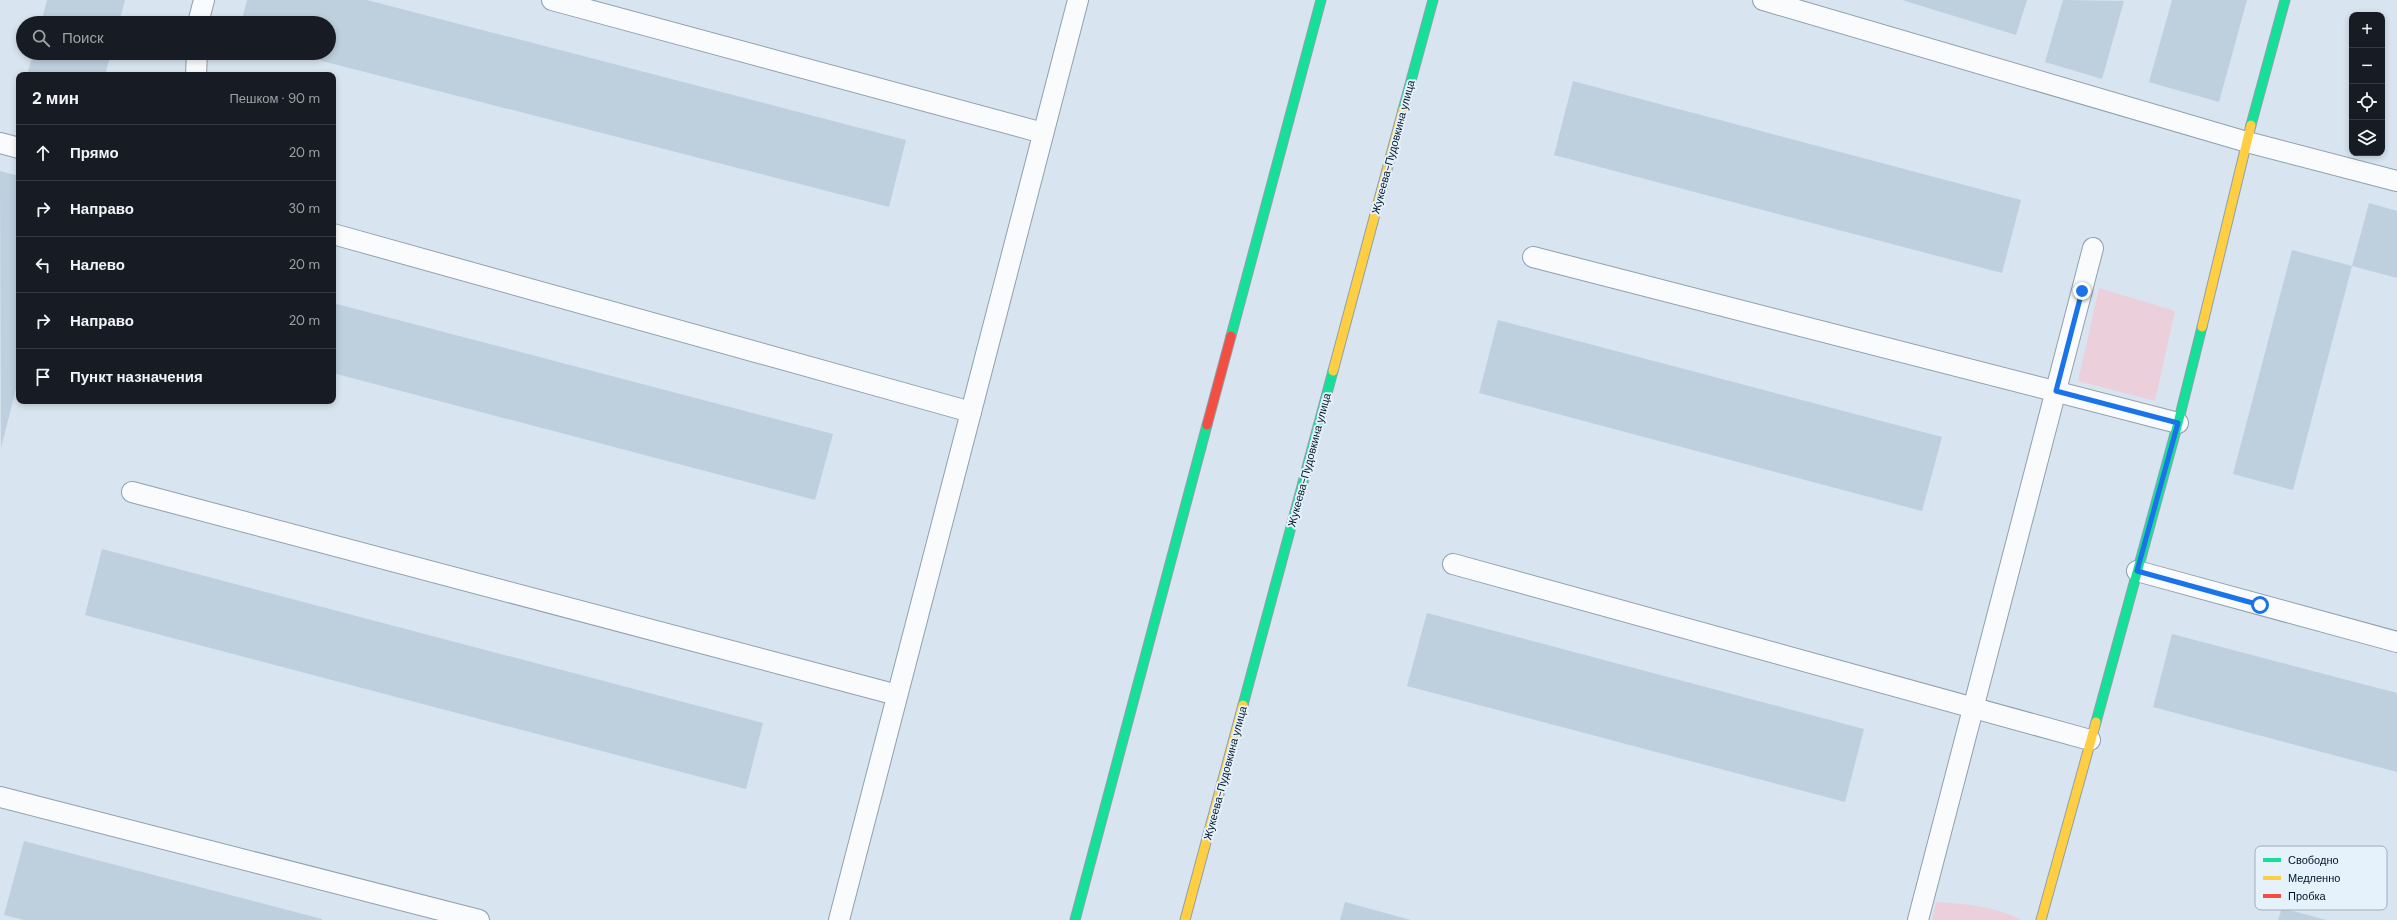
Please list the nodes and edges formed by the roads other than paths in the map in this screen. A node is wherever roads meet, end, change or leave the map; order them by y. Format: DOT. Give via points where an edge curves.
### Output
graph roads {
  1 [pos="204,0"];
  2 [pos="552,0"];
  3 [pos="1078,0"];
  4 [pos="1321,0"];
  5 [pos="1433,0"];
  6 [pos="1763,0"];
  7 [pos="2285,0"];
  8 [pos="200,16"];
  9 [pos="197,60"];
  10 [pos="196,72"];
  11 [pos="1044,133"];
  12 [pos="2247,142"];
  13 [pos="0,143"];
  14 [pos="16,147"];
  15 [pos="2397,181"];
  16 [pos="336,235"];
  17 [pos="2093,248"];
  18 [pos="1533,257"];
  19 [pos="2056,391"];
  20 [pos="971,412"];
  21 [pos="2178,423"];
  22 [pos="132,492"];
  23 [pos="1453,564"];
  24 [pos="2137,571"];
  25 [pos="2397,642"];
  26 [pos="897,695"];
  27 [pos="1973,708"];
  28 [pos="2090,740"];
  29 [pos="0,797"];
  30 [pos="478,920"];
  31 [pos="839,920"];
  32 [pos="1075,920"];
  33 [pos="1185,920"];
  34 [pos="1918,920"];
  35 [pos="2041,920"];
  1 -- 8 [label="lane"];
  2 -- 11 [label="lane"];
  3 -- 11 [label="lane"];
  4 -- 32 [label="main road"];
  5 -- 33 [label="main road, Жукеева-Пудовкина улица"];
  6 -- 12 [label="lane"];
  7 -- 12 [label="main road"];
  9 -- 10 [label="lane"];
  11 -- 20 [label="lane"];
  12 -- 15 [label="lane"];
  12 -- 21 [label="main road"];
  13 -- 14 [label="lane"];
  16 -- 20 [label="lane"];
  17 -- 19 [label="lane"];
  18 -- 19 [label="lane"];
  19 -- 21 [label="lane"];
  19 -- 27 [label="lane"];
  20 -- 26 [label="lane"];
  21 -- 24 [label="main road"];
  22 -- 26 [label="lane"];
  23 -- 27 [label="lane"];
  24 -- 25 [label="lane"];
  24 -- 28 [label="main road"];
  26 -- 31 [label="lane"];
  27 -- 28 [label="lane"];
  27 -- 34 [label="lane"];
  28 -- 35 [label="main road"];
  29 -- 30 [label="lane"];
}
